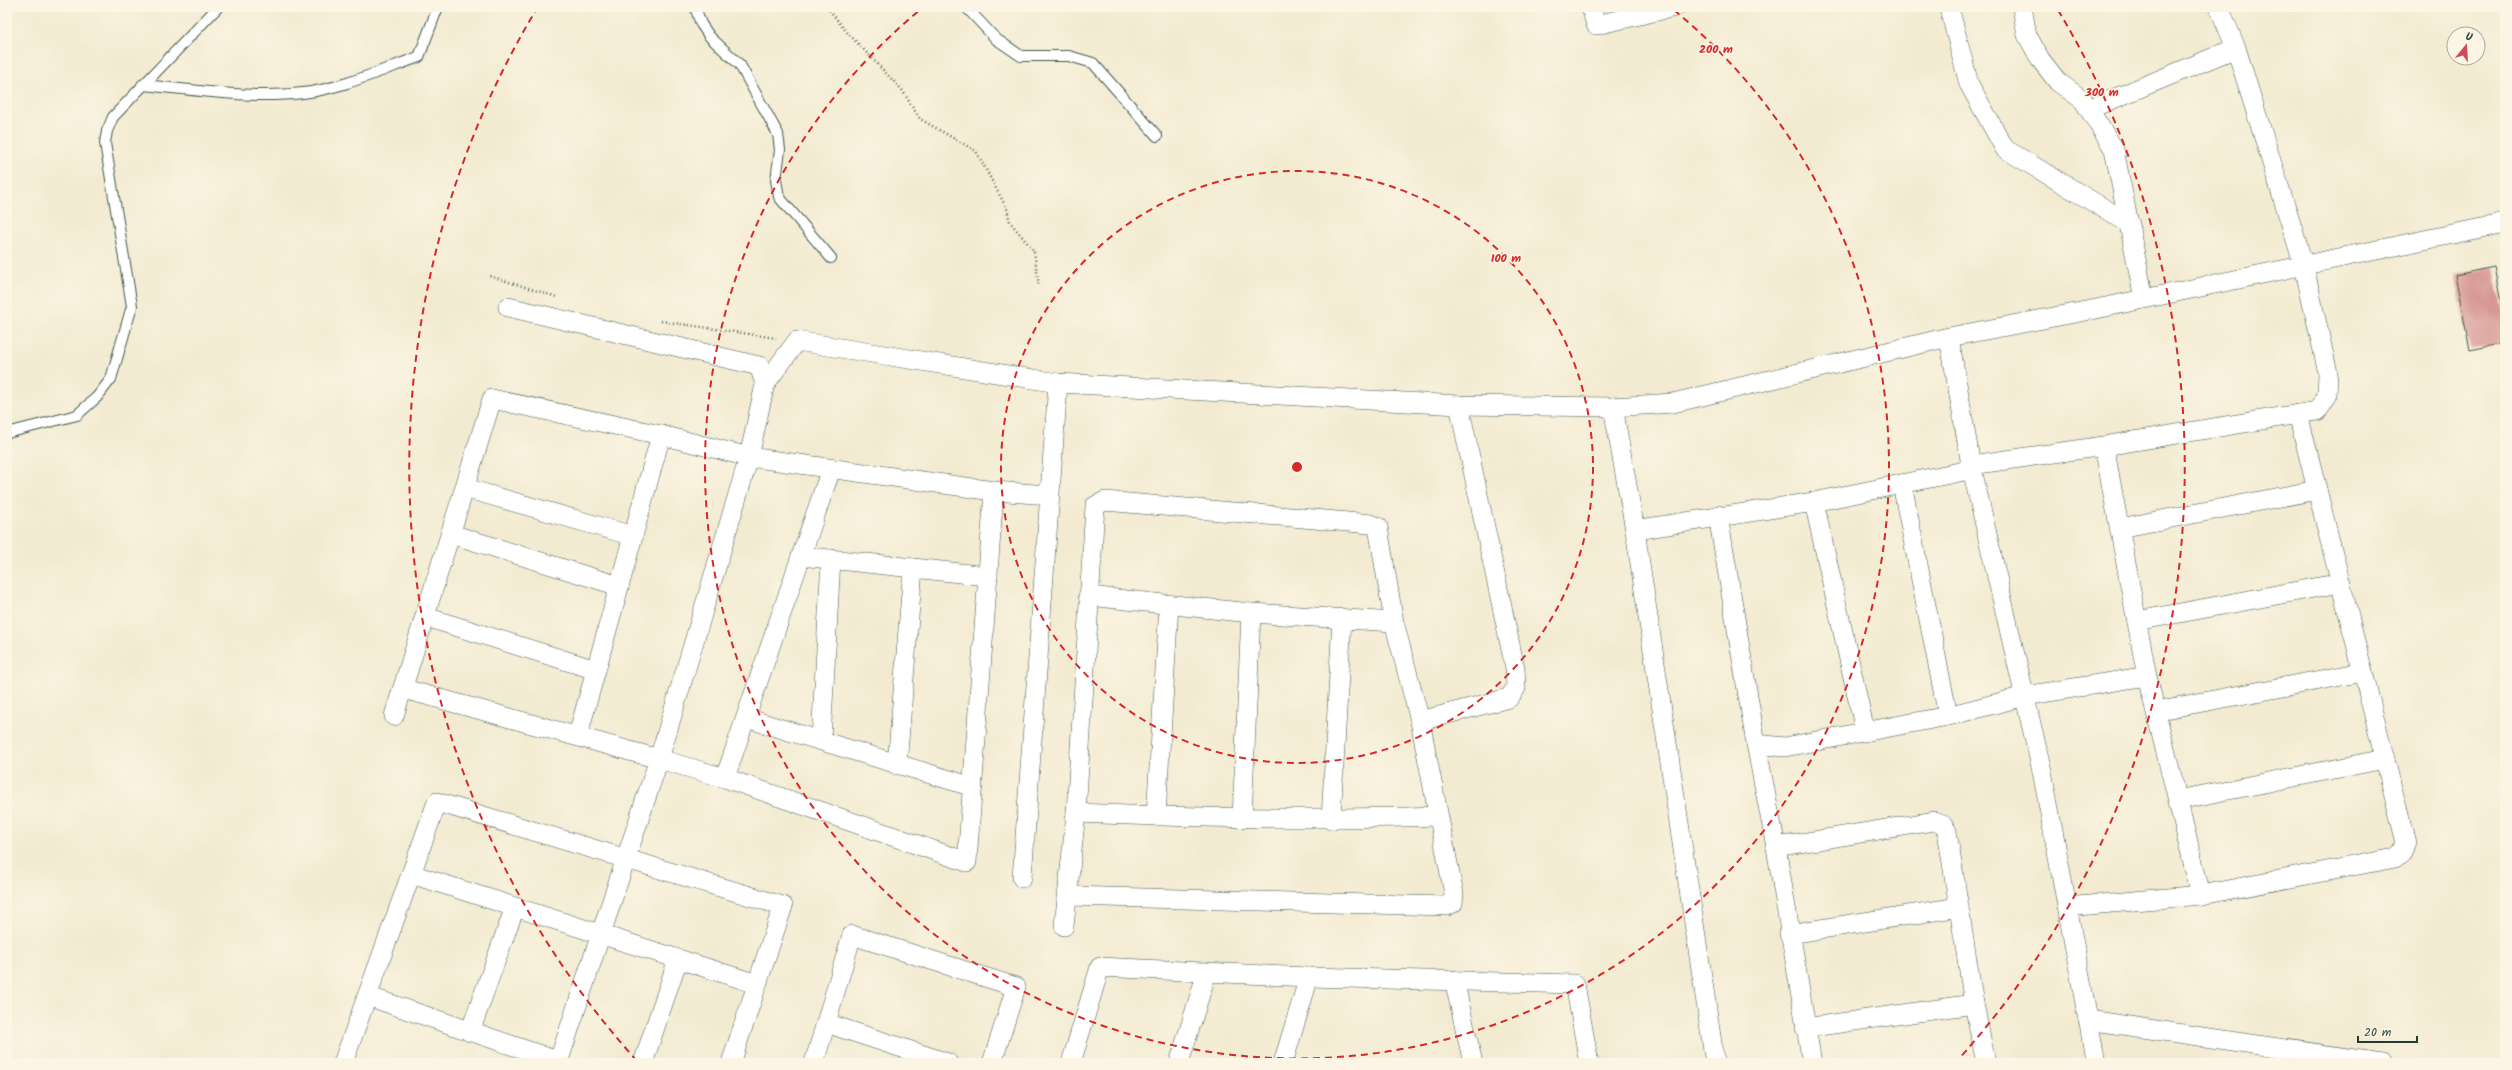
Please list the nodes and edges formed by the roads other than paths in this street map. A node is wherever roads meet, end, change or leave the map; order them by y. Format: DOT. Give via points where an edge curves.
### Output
graph roads {
  1 [pos="218,7"];
  2 [pos="438,7"];
  3 [pos="694,7"];
  4 [pos="966,7"];
  5 [pos="1591,7"];
  6 [pos="1675,7"];
  7 [pos="1949,7"];
  8 [pos="2022,7"];
  9 [pos="2219,7"];
  10 [pos="2236,48"];
  11 [pos="142,85"];
  12 [pos="2089,109"];
  13 [pos="1157,136"];
  14 [pos="2505,223"];
  15 [pos="2130,224"];
  16 [pos="831,258"];
  17 [pos="2304,266"];
  18 [pos="2144,299"];
  19 [pos="508,307"];
  20 [pos="1949,337"];
  21 [pos="1058,383"];
  22 [pos="765,384"];
  23 [pos="1458,405"];
  24 [pos="1613,407"];
  25 [pos="2298,414"];
  26 [pos="7,433"];
  27 [pos="661,434"];
  28 [pos="2104,446"];
  29 [pos="749,457"];
  30 [pos="1971,465"];
  31 [pos="831,469"];
  32 [pos="1902,484"];
  33 [pos="465,488"];
  34 [pos="2317,490"];
  35 [pos="994,491"];
  36 [pos="1049,495"];
  37 [pos="1814,502"];
  38 [pos="1718,515"];
  39 [pos="2120,528"];
  40 [pos="1635,530"];
  41 [pos="451,534"];
  42 [pos="633,536"];
  43 [pos="801,556"];
  44 [pos="831,560"];
  45 [pos="913,568"];
  46 [pos="988,576"];
  47 [pos="2341,583"];
  48 [pos="619,586"];
  49 [pos="1088,596"];
  50 [pos="1169,605"];
  51 [pos="1251,613"];
  52 [pos="426,617"];
  53 [pos="1342,618"];
  54 [pos="2137,621"];
  55 [pos="1394,622"];
  56 [pos="596,670"];
  57 [pos="2364,672"];
  58 [pos="2147,676"];
  59 [pos="404,689"];
  60 [pos="2025,696"];
  61 [pos="2155,711"];
  62 [pos="394,716"];
  63 [pos="1948,716"];
  64 [pos="746,718"];
  65 [pos="1420,721"];
  66 [pos="1865,732"];
  67 [pos="578,735"];
  68 [pos="820,740"];
  69 [pos="1756,744"];
  70 [pos="660,759"];
  71 [pos="2385,759"];
  72 [pos="897,765"];
  73 [pos="725,778"];
  74 [pos="973,787"];
  75 [pos="2178,800"];
  76 [pos="1076,812"];
  77 [pos="1156,816"];
  78 [pos="1438,816"];
  79 [pos="1242,819"];
  80 [pos="1331,820"];
  81 [pos="1776,847"];
  82 [pos="626,858"];
  83 [pos="411,874"];
  84 [pos="1022,878"];
  85 [pos="2201,895"];
  86 [pos="1068,896"];
  87 [pos="1959,907"];
  88 [pos="2067,907"];
  89 [pos="515,908"];
  90 [pos="1064,926"];
  91 [pos="601,934"];
  92 [pos="1789,934"];
  93 [pos="678,959"];
  94 [pos="1207,972"];
  95 [pos="1310,977"];
  96 [pos="1454,980"];
  97 [pos="757,984"];
  98 [pos="367,996"];
  99 [pos="1974,1004"];
  100 [pos="2088,1020"];
  101 [pos="826,1023"];
  102 [pos="1805,1028"];
  103 [pos="470,1032"];
  104 [pos="558,1062"];
  105 [pos="343,1063"];
  106 [pos="643,1063"];
  107 [pos="731,1063"];
  108 [pos="814,1063"];
  109 [pos="948,1063"];
  110 [pos="992,1063"];
  111 [pos="1071,1063"];
  112 [pos="1179,1063"];
  113 [pos="1283,1063"];
  114 [pos="1473,1063"];
  115 [pos="1589,1063"];
  116 [pos="1715,1063"];
  117 [pos="1812,1063"];
  118 [pos="1983,1063"];
  119 [pos="2096,1063"];
  120 [pos="2382,1063"];
  1 -- 11 [label="lane"];
  2 -- 11 [label="lane" via="420,57 353,81 304,93 251,95"];
  3 -- 16 [label="lane" via="710,38 740,65 778,134 780,150 776,180 779,197"];
  4 -- 13 [label="lane" via="996,39 1021,56 1069,56 1093,63"];
  5 -- 6 [label="street" via="1596,25"];
  7 -- 15 [label="street" via="1969,84 2005,149"];
  8 -- 12 [label="street" via="2027,35 2040,59 2058,82 2083,100"];
  9 -- 10 [label="street"];
  10 -- 12 [label="street"];
  10 -- 17 [label="street"];
  11 -- 26 [label="lane" via="113,117 105,143 132,306 111,379 97,397 77,415"];
  12 -- 15 [label="street" via="2114,149"];
  14 -- 17 [label="street"];
  15 -- 18 [label="street"];
  17 -- 18 [label="street"];
  17 -- 25 [label="street" via="2328,373 2327,396 2317,411"];
  18 -- 20 [label="street"];
  19 -- 22 [label="street" via="759,366"];
  20 -- 24 [label="street" via="1673,403"];
  20 -- 30 [label="street"];
  21 -- 22 [label="street" via="797,341"];
  21 -- 23 [label="street"];
  21 -- 36 [label="street"];
  22 -- 29 [label="street"];
  23 -- 24 [label="street"];
  23 -- 65 [label="street" via="1515,668 1516,688 1509,698"];
  24 -- 40 [label="street"];
  25 -- 28 [label="street"];
  25 -- 34 [label="street"];
  27 -- 29 [label="street"];
  27 -- 33 [label="street" via="492,399"];
  27 -- 42 [label="street"];
  28 -- 30 [label="street"];
  28 -- 39 [label="street"];
  29 -- 31 [label="street"];
  29 -- 70 [label="street"];
  30 -- 32 [label="street" via="1964,471"];
  30 -- 60 [label="street"];
  31 -- 35 [label="street"];
  31 -- 43 [label="street"];
  32 -- 37 [label="street"];
  32 -- 63 [label="street"];
  33 -- 41 [label="street"];
  33 -- 42 [label="street"];
  34 -- 39 [label="street"];
  34 -- 47 [label="street"];
  35 -- 36 [label="street"];
  35 -- 46 [label="street"];
  36 -- 84 [label="street"];
  37 -- 38 [label="street"];
  37 -- 66 [label="street"];
  38 -- 40 [label="street"];
  38 -- 69 [label="street"];
  39 -- 54 [label="street"];
  40 -- 116 [label="street"];
  41 -- 48 [label="street"];
  41 -- 52 [label="street"];
  42 -- 48 [label="street"];
  43 -- 44 [label="street"];
  43 -- 64 [label="street"];
  44 -- 45 [label="street"];
  44 -- 68 [label="street"];
  45 -- 46 [label="street"];
  45 -- 72 [label="street"];
  46 -- 74 [label="street"];
  47 -- 54 [label="street"];
  47 -- 57 [label="street"];
  48 -- 56 [label="street"];
  49 -- 50 [label="street"];
  49 -- 55 [label="street" via="1093,511 1098,504 1113,502 1375,525 1381,535"];
  49 -- 76 [label="street"];
  50 -- 51 [label="street"];
  50 -- 77 [label="street"];
  51 -- 53 [label="street"];
  51 -- 79 [label="street"];
  52 -- 56 [label="street"];
  52 -- 59 [label="street"];
  53 -- 55 [label="street"];
  53 -- 80 [label="street"];
  54 -- 58 [label="street"];
  55 -- 65 [label="street"];
  56 -- 67 [label="street"];
  57 -- 61 [label="street"];
  57 -- 71 [label="street"];
  58 -- 60 [label="street"];
  58 -- 61 [label="street"];
  59 -- 62 [label="street"];
  59 -- 67 [label="street"];
  60 -- 63 [label="street"];
  60 -- 88 [label="street" via="2042,771"];
  61 -- 75 [label="street"];
  63 -- 66 [label="street"];
  64 -- 68 [label="street"];
  64 -- 73 [label="street"];
  65 -- 78 [label="street"];
  66 -- 69 [label="street" via="1785,747"];
  67 -- 70 [label="street"];
  68 -- 72 [label="street"];
  69 -- 81 [label="street"];
  70 -- 73 [label="street"];
  70 -- 82 [label="street"];
  71 -- 75 [label="street"];
  71 -- 85 [label="street" via="2406,843 2402,852 2395,858"];
  72 -- 74 [label="street"];
  73 -- 74 [label="street" via="967,862"];
  75 -- 85 [label="street"];
  76 -- 77 [label="street"];
  76 -- 86 [label="street"];
  77 -- 79 [label="street"];
  78 -- 80 [label="street"];
  78 -- 86 [label="street" via="1454,894 1453,903 1447,906"];
  79 -- 80 [label="street"];
  81 -- 87 [label="street" via="1934,821 1942,824 1947,831"];
  81 -- 92 [label="street"];
  82 -- 83 [label="street" via="437,802"];
  82 -- 91 [label="street"];
  82 -- 97 [label="street" via="783,906"];
  83 -- 89 [label="street"];
  83 -- 98 [label="street"];
  85 -- 88 [label="street"];
  86 -- 90 [label="street"];
  87 -- 92 [label="street"];
  87 -- 99 [label="street"];
  88 -- 100 [label="street"];
  89 -- 91 [label="street"];
  89 -- 103 [label="street"];
  91 -- 93 [label="street"];
  91 -- 104 [label="street"];
  92 -- 102 [label="street"];
  93 -- 97 [label="street"];
  93 -- 106 [label="street"];
  94 -- 95 [label="street"];
  94 -- 111 [label="street" via="1100,967"];
  94 -- 112 [label="street"];
  95 -- 96 [label="street"];
  95 -- 113 [label="street"];
  96 -- 114 [label="street"];
  96 -- 115 [label="street" via="1575,984"];
  97 -- 107 [label="street"];
  98 -- 103 [label="street"];
  98 -- 105 [label="street"];
  99 -- 102 [label="street"];
  99 -- 118 [label="street"];
  100 -- 119 [label="street"];
  100 -- 120 [label="street"];
  101 -- 108 [label="street"];
  101 -- 109 [label="street"];
  101 -- 110 [label="street" via="852,935 1016,987"];
  102 -- 117 [label="street"];
  103 -- 104 [label="street"];
}
